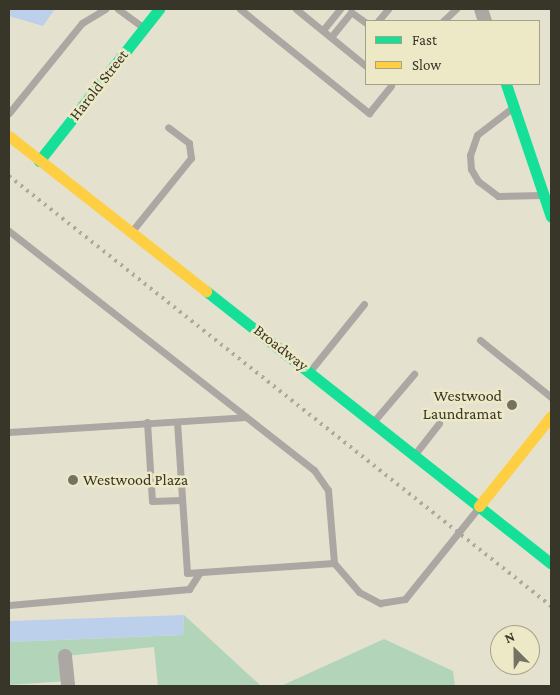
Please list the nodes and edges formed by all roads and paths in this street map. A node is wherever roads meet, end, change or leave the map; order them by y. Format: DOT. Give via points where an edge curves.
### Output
graph roads {
  1 [pos="105,9"];
  2 [pos="118,9"];
  3 [pos="159,9"];
  4 [pos="240,9"];
  5 [pos="296,9"];
  6 [pos="340,9"];
  7 [pos="388,9"];
  8 [pos="456,9"];
  9 [pos="379,20"];
  10 [pos="444,20"];
  11 [pos="365,23"];
  12 [pos="144,28"];
  13 [pos="323,30"];
  14 [pos="331,37"];
  15 [pos="365,65"];
  16 [pos="391,85"];
  17 [pos="506,85"];
  18 [pos="514,107"];
  19 [pos="9,113"];
  20 [pos="168,127"];
  21 [pos="9,136"];
  22 [pos="39,161"];
  23 [pos="544,195"];
  24 [pos="551,217"];
  25 [pos="9,231"];
  26 [pos="132,232"];
  27 [pos="364,304"];
  28 [pos="480,340"];
  29 [pos="310,371"];
  30 [pos="414,374"];
  31 [pos="551,397"];
  32 [pos="551,416"];
  33 [pos="246,418"];
  34 [pos="147,422"];
  35 [pos="177,422"];
  36 [pos="374,422"];
  37 [pos="439,423"];
  38 [pos="9,432"];
  39 [pos="414,454"];
  40 [pos="182,500"];
  41 [pos="480,506"];
  42 [pos="334,563"];
  43 [pos="551,563"];
  44 [pos="200,572"];
  45 [pos="9,605"];
  46 [pos="65,656"];
  47 [pos="68,686"];
  1 -- 19 [label="lane" via="82,23"];
  2 -- 12 [label="lane"];
  3 -- 12 [label="street, Harold Street"];
  4 -- 16 [label="lane" via="369,113"];
  5 -- 13 [label="lane"];
  6 -- 13 [label="lane"];
  7 -- 9 [label="lane"];
  8 -- 10 [label="lane"];
  11 -- 14 [label="lane" via="351,12"];
  12 -- 22 [label="street, Harold Street"];
  13 -- 14 [label="lane"];
  14 -- 15 [label="lane"];
  17 -- 18 [label="street"];
  18 -- 23 [label="street"];
  18 -- 23 [label="lane" via="477,135 470,155 471,169 478,181 498,196"];
  20 -- 26 [label="lane" via="189,143 191,158"];
  21 -- 22 [label="street, Broadway"];
  22 -- 26 [label="street, Broadway"];
  23 -- 24 [label="street"];
  25 -- 33 [label="lane"];
  26 -- 29 [label="street, Broadway"];
  27 -- 29 [label="lane"];
  28 -- 31 [label="lane"];
  29 -- 36 [label="street, Broadway"];
  30 -- 36 [label="lane"];
  32 -- 41 [label="street"];
  33 -- 35 [label="lane"];
  33 -- 42 [label="lane" via="314,470 328,490"];
  34 -- 35 [label="lane"];
  34 -- 38 [label="lane"];
  34 -- 40 [label="lane" via="152,501"];
  35 -- 40 [label="lane"];
  36 -- 39 [label="street, Broadway"];
  37 -- 39 [label="lane"];
  39 -- 41 [label="street, Broadway"];
  40 -- 44 [label="lane" via="187,573"];
  41 -- 42 [label="lane" via="414,590 398,603 380,603 359,592"];
  41 -- 43 [label="street, Broadway"];
  42 -- 44 [label="lane"];
  44 -- 45 [label="lane" via="189,589"];
  46 -- 47 [label="street"];
}
